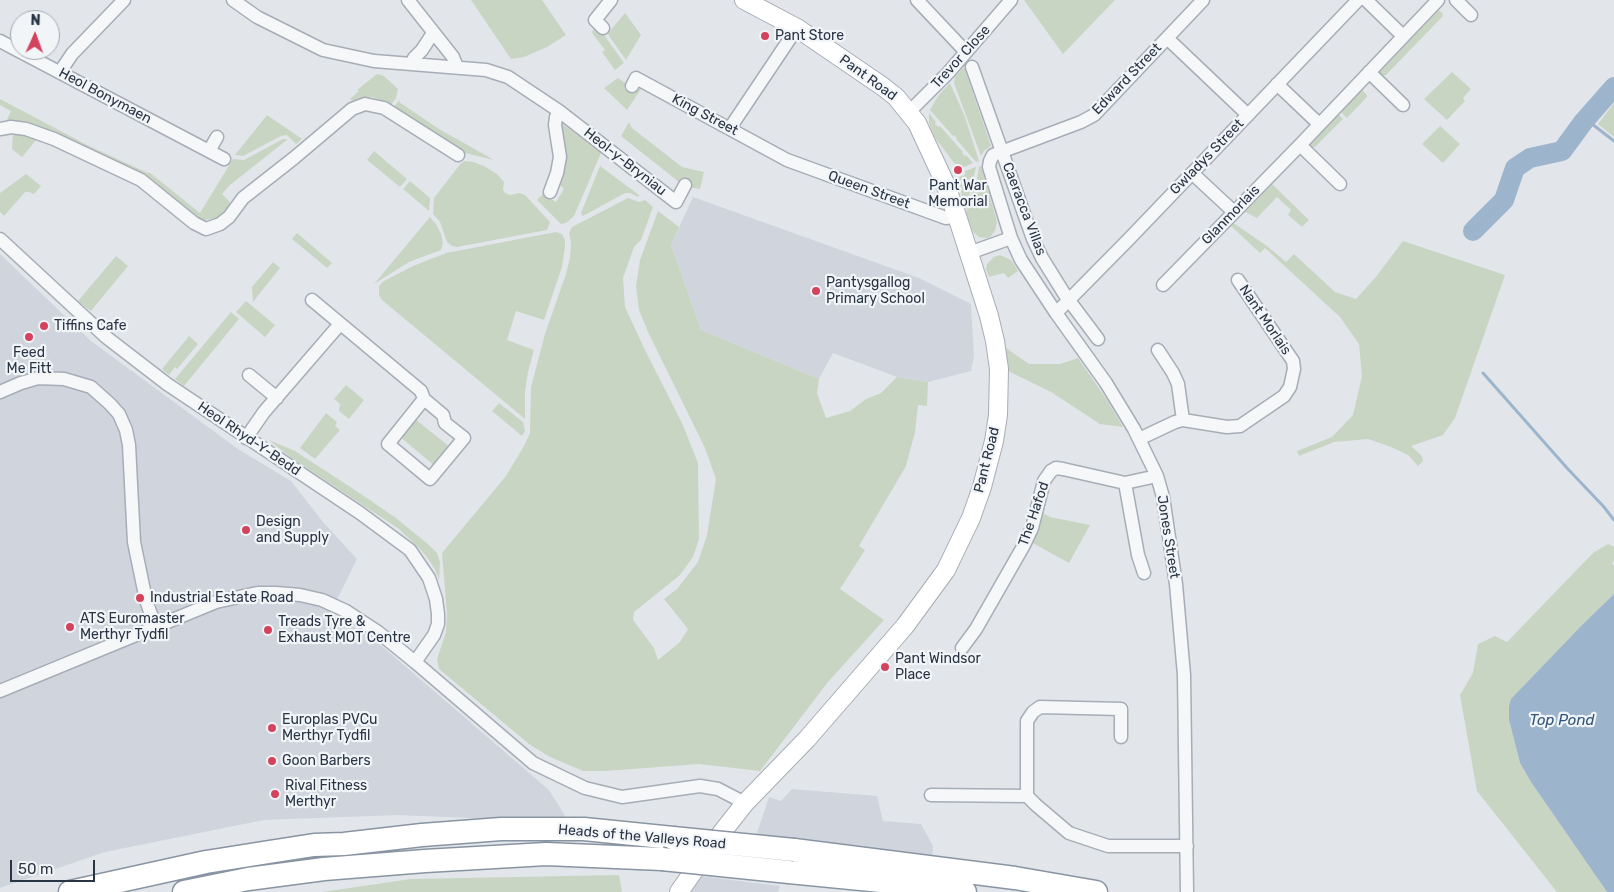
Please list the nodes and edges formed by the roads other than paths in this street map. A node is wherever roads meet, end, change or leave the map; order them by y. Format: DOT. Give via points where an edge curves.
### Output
graph roads {
  1 [pos="124,0"];
  2 [pos="233,0"];
  3 [pos="408,0"];
  4 [pos="611,0"];
  5 [pos="744,0"];
  6 [pos="916,0"];
  7 [pos="1011,0"];
  8 [pos="1203,0"];
  9 [pos="1358,0"];
  10 [pos="1366,0"];
  11 [pos="1438,0"];
  12 [pos="1456,0"];
  13 [pos="1471,14"];
  14 [pos="603,28"];
  15 [pos="797,28"];
  16 [pos="433,33"];
  17 [pos="1403,36"];
  18 [pos="1167,38"];
  19 [pos="0,41"];
  20 [pos="966,52"];
  21 [pos="412,63"];
  22 [pos="457,67"];
  23 [pos="972,67"];
  24 [pos="60,72"];
  25 [pos="1369,72"];
  26 [pos="1277,84"];
  27 [pos="632,86"];
  28 [pos="1403,105"];
  29 [pos="559,111"];
  30 [pos="909,112"];
  31 [pos="1248,115"];
  32 [pos="1319,124"];
  33 [pos="0,128"];
  34 [pos="730,128"];
  35 [pos="217,137"];
  36 [pos="1300,145"];
  37 [pos="210,151"];
  38 [pos="1002,151"];
  39 [pos="458,155"];
  40 [pos="782,157"];
  41 [pos="224,159"];
  42 [pos="1192,173"];
  43 [pos="1340,184"];
  44 [pos="685,185"];
  45 [pos="550,192"];
  46 [pos="1234,212"];
  47 [pos="957,216"];
  48 [pos="1011,238"];
  49 [pos="0,239"];
  50 [pos="969,253"];
  51 [pos="1238,280"];
  52 [pos="1163,286"];
  53 [pos="312,300"];
  54 [pos="1069,301"];
  55 [pos="1056,313"];
  56 [pos="340,324"];
  57 [pos="1098,339"];
  58 [pos="1159,350"];
  59 [pos="249,375"];
  60 [pos="0,392"];
  61 [pos="277,398"];
  62 [pos="424,399"];
  63 [pos="1183,420"];
  64 [pos="246,438"];
  65 [pos="1139,439"];
  66 [pos="1157,476"];
  67 [pos="1125,483"];
  68 [pos="1144,573"];
  69 [pos="155,626"];
  70 [pos="962,648"];
  71 [pos="415,662"];
  72 [pos="0,691"];
  73 [pos="1121,737"];
  74 [pos="931,795"];
  75 [pos="1027,796"];
  76 [pos="745,802"];
  77 [pos="1186,846"];
  78 [pos="70,892"];
  79 [pos="184,892"];
  80 [pos="678,892"];
  81 [pos="965,892"];
  82 [pos="1096,892"];
  83 [pos="1187,892"];
  1 -- 24 [label="street" via="72,54"];
  2 -- 21 [label="street, Heol-y-Bryniau" via="257,17 323,50 374,61"];
  3 -- 16 [label="street"];
  4 -- 14 [label="street" via="595,20"];
  5 -- 15 [label="street, Pant Road"];
  6 -- 20 [label="street"];
  7 -- 20 [label="street, Trevor Close"];
  8 -- 18 [label="street, Edward Street"];
  9 -- 26 [label="street, Gwladys Street"];
  10 -- 17 [label="street"];
  11 -- 17 [label="street, Glanmorlais"];
  12 -- 13 [label="street"];
  15 -- 30 [label="street, Pant Road" via="882,86"];
  15 -- 34 [label="street"];
  16 -- 21 [label="street"];
  16 -- 22 [label="street"];
  17 -- 25 [label="street, Glanmorlais"];
  18 -- 31 [label="street"];
  18 -- 38 [label="street, Edward Street" via="1094,115"];
  19 -- 24 [label="street, Heol Bonymaen"];
  20 -- 30 [label="street, Trevor Close"];
  21 -- 22 [label="street, Heol-y-Bryniau"];
  22 -- 29 [label="street, Heol-y-Bryniau" via="486,70 508,77"];
  23 -- 38 [label="street, Caeracca Villas"];
  24 -- 37 [label="street, Heol Bonymaen"];
  25 -- 28 [label="street"];
  25 -- 32 [label="street, Glanmorlais"];
  26 -- 31 [label="street, Gwladys Street"];
  26 -- 32 [label="street"];
  27 -- 34 [label="street, King Street" via="636,78"];
  29 -- 44 [label="street, Heol-y-Bryniau" via="676,202"];
  29 -- 45 [label="street" via="555,125 560,157"];
  30 -- 47 [label="street, Pant Road" via="926,141"];
  31 -- 42 [label="street, Gwladys Street"];
  32 -- 36 [label="street, Glanmorlais"];
  33 -- 39 [label="street" via="26,129 54,139 141,180 206,229 229,217 243,198 352,109 365,104 384,108"];
  34 -- 40 [label="street, King Street"];
  35 -- 37 [label="street"];
  36 -- 43 [label="street"];
  36 -- 46 [label="street, Glanmorlais"];
  37 -- 41 [label="street, Heol Bonymaen"];
  38 -- 48 [label="street, Jones Street" via="993,155 989,167"];
  38 -- 54 [label="street, Caeracca Villas" via="1033,240"];
  40 -- 47 [label="street, Queen Street" via="946,218"];
  42 -- 46 [label="street"];
  42 -- 54 [label="street, Gwladys Street"];
  46 -- 52 [label="street, Glanmorlais"];
  47 -- 50 [label="street, Pant Road"];
  48 -- 50 [label="street"];
  48 -- 55 [label="street, Jones Street" via="1021,260"];
  49 -- 64 [label="street, Heol Rhyd-Y-Bedd" via="106,338"];
  50 -- 76 [label="street, Pant Road" via="989,316 999,369 994,441 971,518 946,570 914,616 807,739"];
  51 -- 63 [label="street, Nant Morlais" via="1292,361 1294,369 1290,387 1284,396 1240,426"];
  53 -- 56 [label="street"];
  54 -- 55 [label="street, Gwladys Street"];
  54 -- 57 [label="street, Caeracca Villas"];
  55 -- 65 [label="street, Jones Street" via="1106,383"];
  56 -- 61 [label="street"];
  56 -- 62 [label="street" via="421,391"];
  58 -- 63 [label="street" via="1178,384"];
  59 -- 61 [label="street"];
  60 -- 69 [label="street" via="38,378 64,379 91,387 118,414 129,445 134,542"];
  61 -- 64 [label="street"];
  62 -- 62 [label="street" via="388,444 430,479 464,438 445,423 443,416"];
  63 -- 65 [label="street, Nant Morlais"];
  64 -- 71 [label="street, Heol Rhyd-Y-Bedd" via="410,550 429,578 438,614 434,635"];
  65 -- 66 [label="street, Jones Street"];
  66 -- 67 [label="street, The Hafod"];
  66 -- 77 [label="street, Jones Street" via="1166,510 1176,584 1184,676"];
  67 -- 68 [label="street"];
  67 -- 70 [label="street, The Hafod" via="1063,469 1051,471 1044,481 1032,528 1024,545"];
  69 -- 71 [label="street" via="235,597 257,593 300,596 322,600 346,611"];
  69 -- 72 [label="street"];
  71 -- 76 [label="street" via="533,763 585,788 622,798 700,786 718,789"];
  73 -- 75 [label="street" via="1121,709 1040,707 1027,721"];
  74 -- 75 [label="street"];
  75 -- 77 [label="street" via="1069,833 1108,846"];
  76 -- 80 [label="street, Pant Road"];
  77 -- 83 [label="street, Jones Street"];
  78 -- 82 [label="highway, Heads of the Valleys Road, bridge" via="206,862 314,845 501,829 584,829 794,850 1015,878"];
  79 -- 81 [label="highway, Heads of the Valleys Road, bridge" via="324,869 546,854 662,859"];
}
